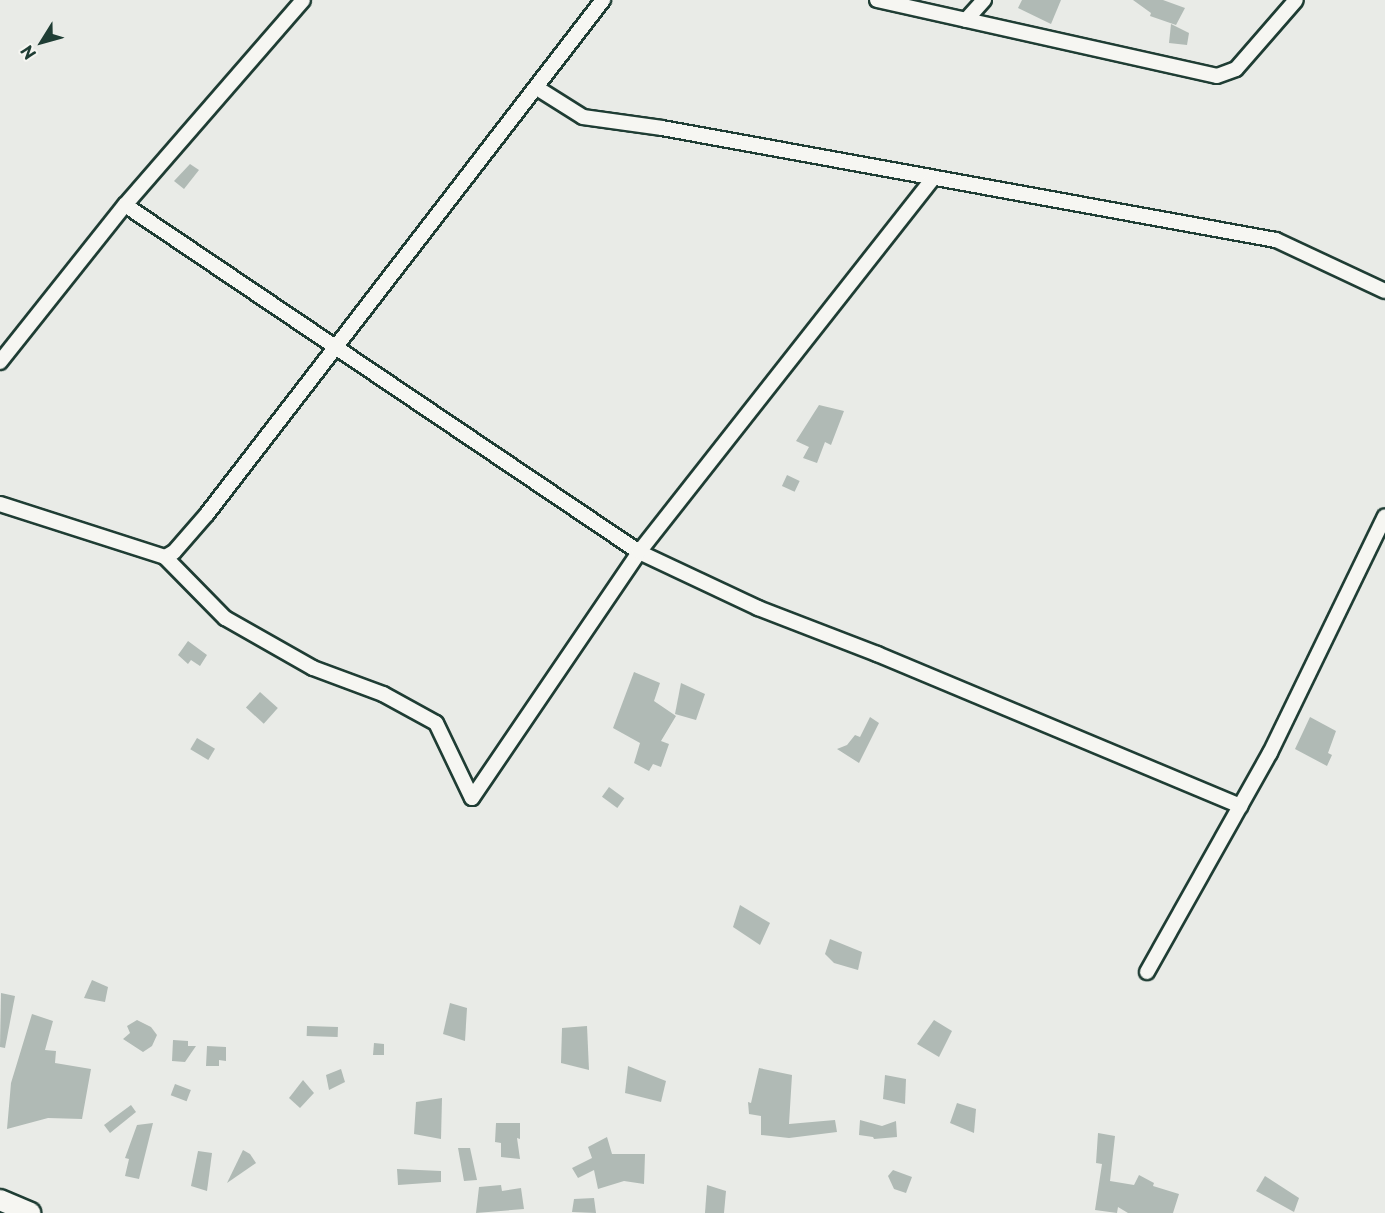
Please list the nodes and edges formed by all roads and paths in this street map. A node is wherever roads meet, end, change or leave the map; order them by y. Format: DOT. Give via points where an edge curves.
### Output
graph roads {
  1 [pos="303,0"];
  2 [pos="603,0"];
  3 [pos="878,0"];
  4 [pos="984,0"];
  5 [pos="1296,0"];
  6 [pos="966,20"];
  7 [pos="537,88"];
  8 [pos="932,179"];
  9 [pos="125,205"];
  10 [pos="1385,291"];
  11 [pos="335,347"];
  12 [pos="0,362"];
  13 [pos="0,504"];
  14 [pos="1385,516"];
  15 [pos="639,552"];
  16 [pos="165,557"];
  17 [pos="1240,806"];
  18 [pos="1147,972"];
  19 [pos="0,1200"];
  20 [pos="30,1213"];
  1 -- 9 [label="street"];
  2 -- 7 [label="street"];
  3 -- 6 [label="street"];
  4 -- 6 [label="street"];
  5 -- 6 [label="street" via="1236,69 1217,76"];
  7 -- 8 [label="street" via="583,117"];
  7 -- 11 [label="street"];
  8 -- 10 [label="street" via="1276,240"];
  8 -- 15 [label="street"];
  9 -- 11 [label="street"];
  9 -- 12 [label="street"];
  11 -- 15 [label="street"];
  11 -- 16 [label="street" via="207,514"];
  13 -- 16 [label="street"];
  14 -- 17 [label="street" via="1270,753"];
  15 -- 16 [label="street" via="472,798 436,723 383,694 313,668 225,618"];
  15 -- 17 [label="street" via="758,608"];
  17 -- 18 [label="street"];
  19 -- 20 [label="main road"];
}
